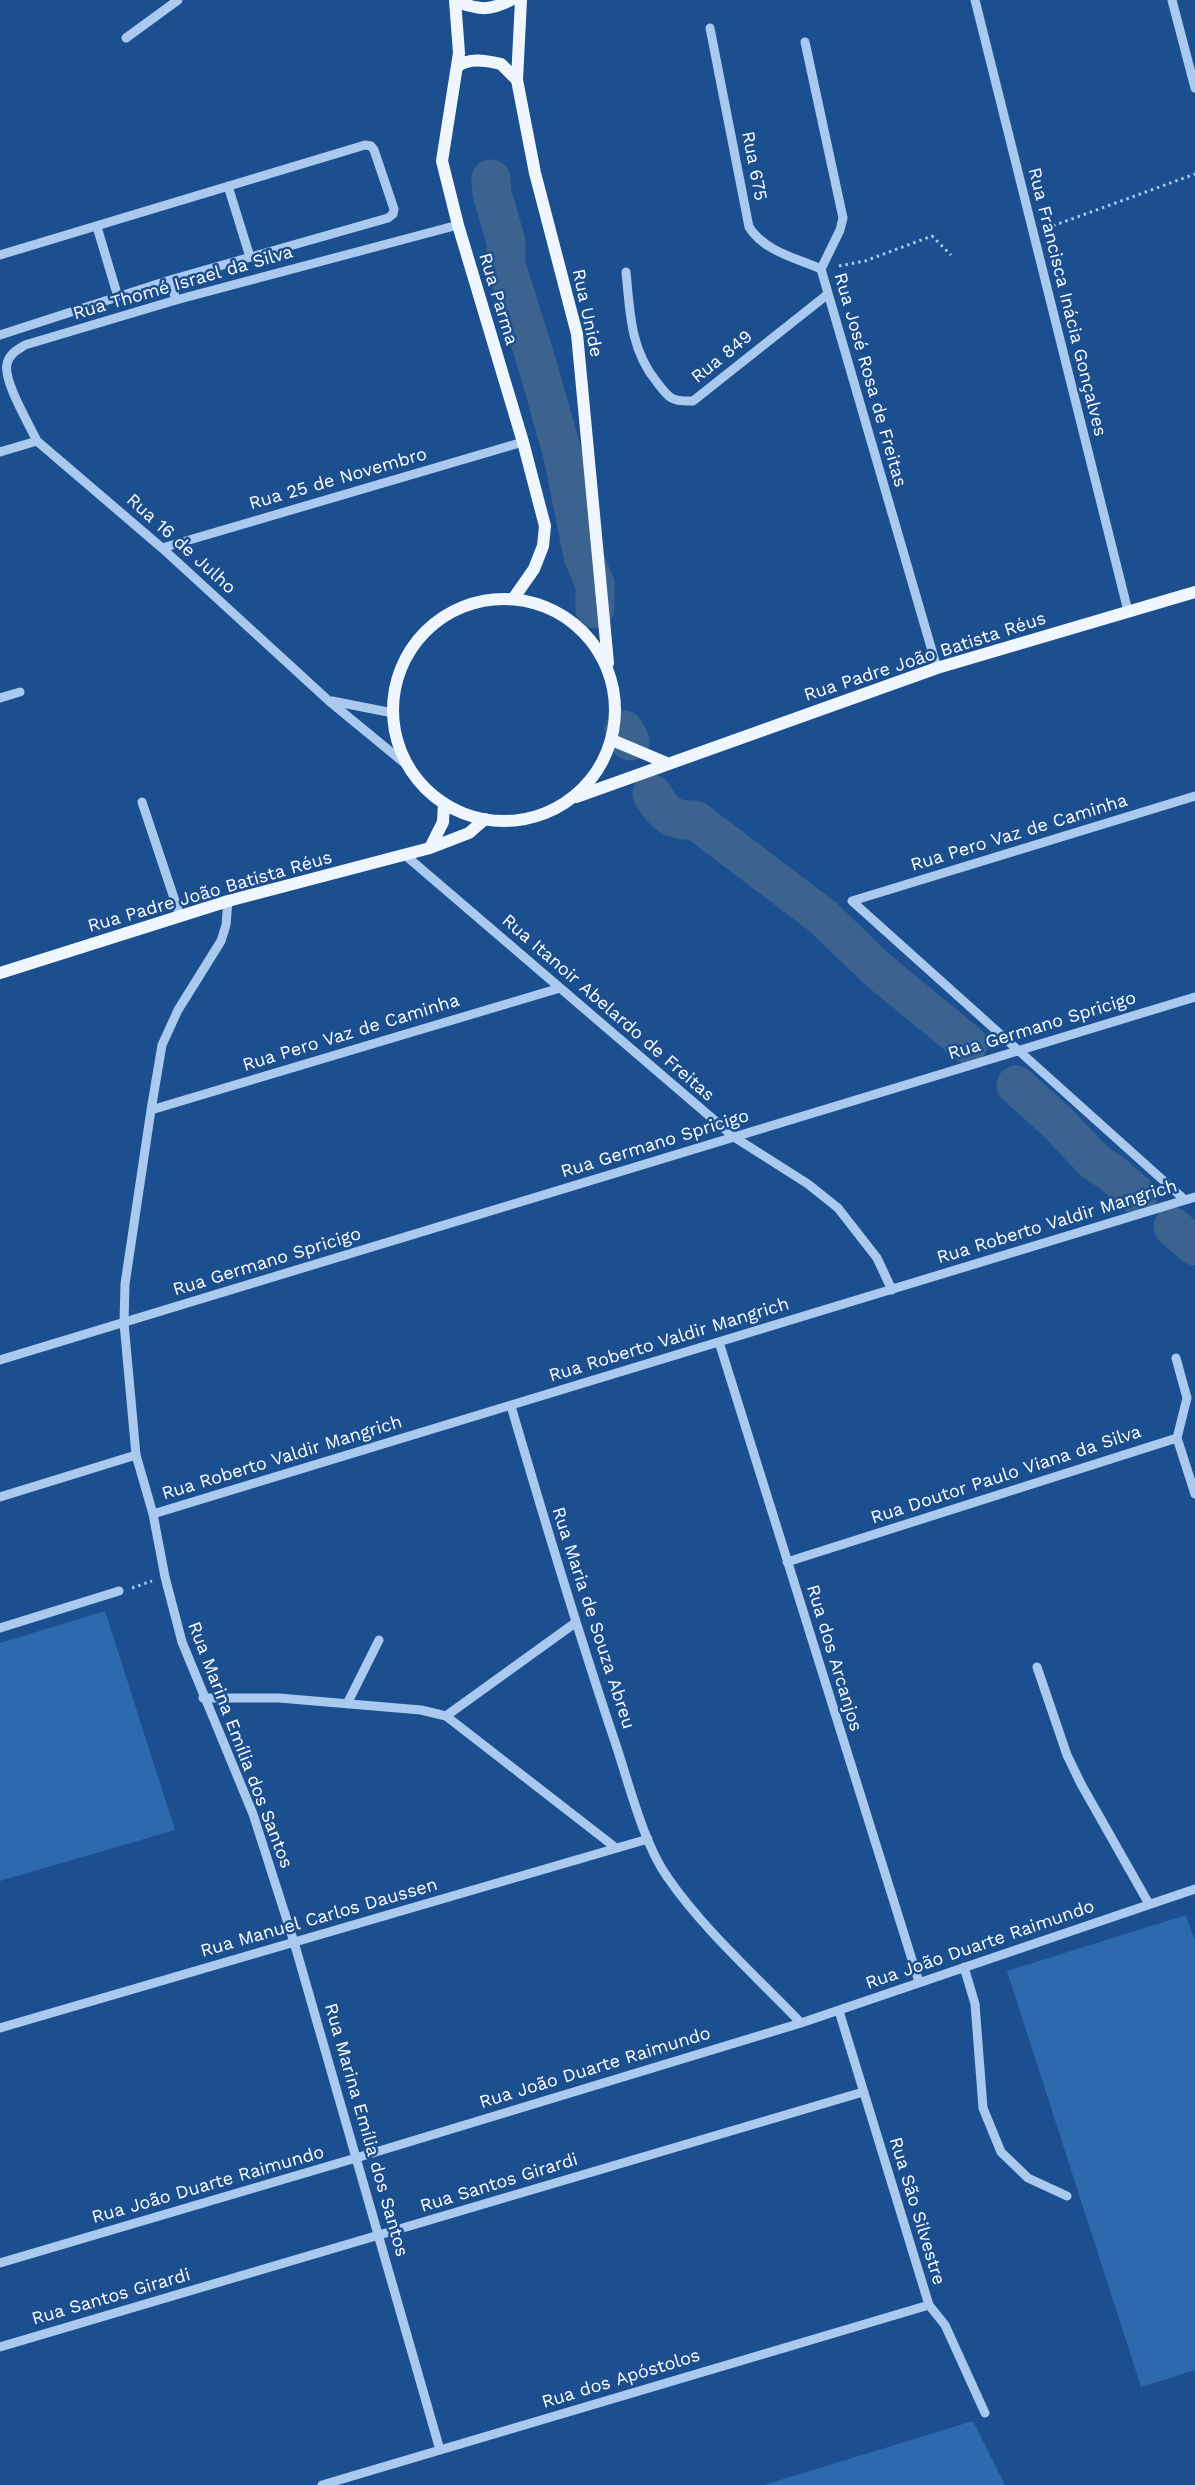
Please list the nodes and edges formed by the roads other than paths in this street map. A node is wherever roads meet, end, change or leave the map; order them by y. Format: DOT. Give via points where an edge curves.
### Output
graph roads {
  1 [pos="178,0"];
  2 [pos="511,0"];
  3 [pos="521,0"];
  4 [pos="975,0"];
  5 [pos="1172,0"];
  6 [pos="456,1"];
  7 [pos="710,28"];
  8 [pos="126,38"];
  9 [pos="805,42"];
  10 [pos="457,68"];
  11 [pos="517,80"];
  12 [pos="1195,88"];
  13 [pos="228,186"];
  14 [pos="458,225"];
  15 [pos="97,227"];
  16 [pos="0,255"];
  17 [pos="250,257"];
  18 [pos="821,269"];
  19 [pos="626,272"];
  20 [pos="170,280"];
  21 [pos="828,294"];
  22 [pos="118,296"];
  23 [pos="176,300"];
  24 [pos="0,335"];
  25 [pos="37,441"];
  26 [pos="523,442"];
  27 [pos="0,452"];
  28 [pos="162,548"];
  29 [pos="1195,592"];
  30 [pos="513,599"];
  31 [pos="1128,611"];
  32 [pos="609,668"];
  33 [pos="937,668"];
  34 [pos="20,692"];
  35 [pos="0,698"];
  36 [pos="329,701"];
  37 [pos="393,713"];
  38 [pos="612,740"];
  39 [pos="670,764"];
  40 [pos="408,766"];
  41 [pos="1195,796"];
  42 [pos="571,799"];
  43 [pos="142,802"];
  44 [pos="444,803"];
  45 [pos="485,819"];
  46 [pos="430,848"];
  47 [pos="404,855"];
  48 [pos="228,901"];
  49 [pos="180,916"];
  50 [pos="0,974"];
  51 [pos="560,988"];
  52 [pos="1195,997"];
  53 [pos="1019,1050"];
  54 [pos="151,1110"];
  55 [pos="734,1137"];
  56 [pos="1195,1197"];
  57 [pos="1185,1200"];
  58 [pos="892,1290"];
  59 [pos="124,1323"];
  60 [pos="719,1342"];
  61 [pos="1176,1358"];
  62 [pos="0,1360"];
  63 [pos="510,1406"];
  64 [pos="1178,1438"];
  65 [pos="136,1455"];
  66 [pos="1195,1494"];
  67 [pos="0,1497"];
  68 [pos="153,1514"];
  69 [pos="787,1562"];
  70 [pos="119,1591"];
  71 [pos="575,1623"];
  72 [pos="0,1628"];
  73 [pos="380,1640"];
  74 [pos="1037,1667"];
  75 [pos="204,1698"];
  76 [pos="347,1704"];
  77 [pos="446,1716"];
  78 [pos="648,1839"];
  79 [pos="616,1848"];
  80 [pos="1195,1889"];
  81 [pos="1148,1904"];
  82 [pos="294,1942"];
  83 [pos="964,1967"];
  84 [pos="919,1982"];
  85 [pos="839,2011"];
  86 [pos="801,2023"];
  87 [pos="0,2028"];
  88 [pos="863,2092"];
  89 [pos="356,2158"];
  90 [pos="1067,2196"];
  91 [pos="380,2236"];
  92 [pos="0,2263"];
  93 [pos="930,2305"];
  94 [pos="0,2347"];
  95 [pos="985,2413"];
  96 [pos="440,2450"];
  97 [pos="322,2485"];
  1 -- 8 [label="street"];
  2 -- 6 [label="main road" via="498,7 481,10"];
  3 -- 11 [label="main road, Rua Unide"];
  4 -- 31 [label="street, Rua Francisca Inácia Gonçalves"];
  5 -- 12 [label="street"];
  6 -- 10 [label="main road, Rua Parma"];
  7 -- 18 [label="street, Rua 675" via="749,227 770,247"];
  9 -- 18 [label="street, Rua José Rosa de Freitas" via="843,218"];
  10 -- 11 [label="main road" via="472,61 501,64"];
  10 -- 14 [label="main road, Rua Parma" via="442,161"];
  11 -- 32 [label="main road, Rua Unide" via="535,173 577,334"];
  13 -- 15 [label="street"];
  13 -- 17 [label="street"];
  13 -- 17 [label="street" via="365,145 371,146 394,209 388,218"];
  14 -- 23 [label="street, Rua Thomé Israel da Silva"];
  14 -- 26 [label="main road, Rua Parma"];
  15 -- 16 [label="street"];
  15 -- 22 [label="street"];
  17 -- 20 [label="street"];
  18 -- 21 [label="street, Rua José Rosa de Freitas"];
  19 -- 21 [label="street, Rua 849" via="632,330 638,352 645,368 668,397 678,402 693,401"];
  20 -- 22 [label="street"];
  20 -- 23 [label="street"];
  21 -- 33 [label="street, Rua José Rosa de Freitas"];
  22 -- 24 [label="street"];
  23 -- 25 [label="street, Rua Thomé Israel da Silva" via="25,345 11,354 6,365 8,378"];
  25 -- 27 [label="street"];
  25 -- 28 [label="street, Rua 16 de Julho"];
  26 -- 28 [label="street, Rua 25 de Novembro"];
  26 -- 30 [label="main road, Rua Parma" via="544,526 543,546 534,569"];
  28 -- 36 [label="street, Rua 16 de Julho"];
  29 -- 31 [label="main road, Rua Padre João Batista Réus"];
  30 -- 32 [label="main road" via="546,607 570,620 586,634"];
  30 -- 37 [label="main road" via="467,605 430,627 406,657 394,694"];
  31 -- 33 [label="main road, Rua Padre João Batista Réus"];
  32 -- 38 [label="main road, Rua Unide" via="616,704"];
  33 -- 39 [label="main road, Rua Padre João Batista Réus"];
  34 -- 35 [label="street"];
  36 -- 37 [label="street"];
  36 -- 40 [label="street, Rua 16 de Julho"];
  37 -- 40 [label="main road" via="398,740"];
  38 -- 39 [label="main road"];
  38 -- 42 [label="main road, Rua Unide" via="596,773"];
  39 -- 42 [label="main road, Rua Padre João Batista Réus"];
  40 -- 44 [label="main road" via="430,793"];
  41 -- 53 [label="street, Rua Pero Vaz de Caminha" via="852,900"];
  42 -- 45 [label="main road" via="549,812 524,819"];
  43 -- 49 [label="street"];
  44 -- 45 [label="main road"];
  44 -- 46 [label="main road" via="443,822"];
  45 -- 46 [label="main road, Rua Padre João Batista Réus" via="469,833"];
  46 -- 47 [label="main road, Rua Padre João Batista Réus"];
  47 -- 48 [label="main road, Rua Padre João Batista Réus"];
  47 -- 51 [label="street, Rua Itanoir Abelardo de Freitas"];
  48 -- 49 [label="main road, Rua Padre João Batista Réus"];
  48 -- 54 [label="street, Rua Marina Emília dos Santos" via="221,941 178,1010 162,1045"];
  49 -- 50 [label="main road, Rua Padre João Batista Réus"];
  51 -- 54 [label="street, Rua Pero Vaz de Caminha"];
  51 -- 55 [label="street, Rua Itanoir Abelardo de Freitas"];
  52 -- 53 [label="street, Rua Germano Spricigo"];
  53 -- 55 [label="street, Rua Germano Spricigo"];
  53 -- 57 [label="street"];
  54 -- 59 [label="street, Rua Marina Emília dos Santos" via="125,1284"];
  55 -- 58 [label="street, Rua Itanoir Abelardo de Freitas" via="808,1184 838,1208 872,1252"];
  55 -- 59 [label="street, Rua Germano Spricigo"];
  56 -- 57 [label="street, Rua Roberto Valdir Mangrich"];
  57 -- 58 [label="street, Rua Roberto Valdir Mangrich"];
  58 -- 60 [label="street, Rua Roberto Valdir Mangrich"];
  59 -- 62 [label="street, Rua Germano Spricigo"];
  59 -- 65 [label="street, Rua Marina Emília dos Santos"];
  60 -- 63 [label="street, Rua Roberto Valdir Mangrich"];
  60 -- 69 [label="street, Rua dos Arcanjos"];
  61 -- 64 [label="street" via="1187,1398"];
  63 -- 68 [label="street, Rua Roberto Valdir Mangrich"];
  63 -- 71 [label="street, Rua Maria de Souza Abreu"];
  64 -- 66 [label="street"];
  64 -- 69 [label="street, Rua Doutor Paulo Viana da Silva"];
  65 -- 67 [label="street"];
  65 -- 68 [label="street, Rua Marina Emília dos Santos"];
  68 -- 75 [label="street, Rua Marina Emília dos Santos" via="182,1642"];
  69 -- 84 [label="street, Rua dos Arcanjos"];
  70 -- 72 [label="street"];
  71 -- 77 [label="street"];
  71 -- 78 [label="street, Rua Maria de Souza Abreu"];
  73 -- 76 [label="street"];
  74 -- 81 [label="street" via="1070,1762"];
  75 -- 76 [label="street" via="241,1697"];
  75 -- 82 [label="street, Rua Marina Emília dos Santos" via="253,1814"];
  76 -- 77 [label="street" via="421,1710"];
  77 -- 79 [label="street"];
  78 -- 79 [label="street, Rua Manuel Carlos Daussen"];
  78 -- 86 [label="street, Rua Maria de Souza Abreu" via="667,1877 681,1895 731,1952"];
  79 -- 82 [label="street, Rua Manuel Carlos Daussen"];
  80 -- 81 [label="street, Rua João Duarte Raimundo"];
  81 -- 83 [label="street, Rua João Duarte Raimundo"];
  82 -- 87 [label="street, Rua Manuel Carlos Daussen"];
  82 -- 89 [label="street, Rua Marina Emília dos Santos"];
  83 -- 84 [label="street, Rua João Duarte Raimundo"];
  83 -- 90 [label="street" via="975,2004 983,2108 1001,2152 1028,2178"];
  84 -- 85 [label="street, Rua João Duarte Raimundo"];
  85 -- 86 [label="street, Rua João Duarte Raimundo"];
  85 -- 88 [label="street, Rua São Silvestre"];
  86 -- 89 [label="street, Rua João Duarte Raimundo"];
  88 -- 91 [label="street, Rua Santos Girardi"];
  88 -- 93 [label="street, Rua São Silvestre"];
  89 -- 91 [label="street, Rua Marina Emília dos Santos"];
  89 -- 92 [label="street, Rua João Duarte Raimundo"];
  91 -- 94 [label="street, Rua Santos Girardi"];
  91 -- 96 [label="street, Rua Marina Emília dos Santos"];
  93 -- 95 [label="street, Rua São Silvestre" via="945,2326"];
  93 -- 96 [label="street, Rua dos Apóstolos"];
  96 -- 97 [label="street, Rua dos Apóstolos"];
}
